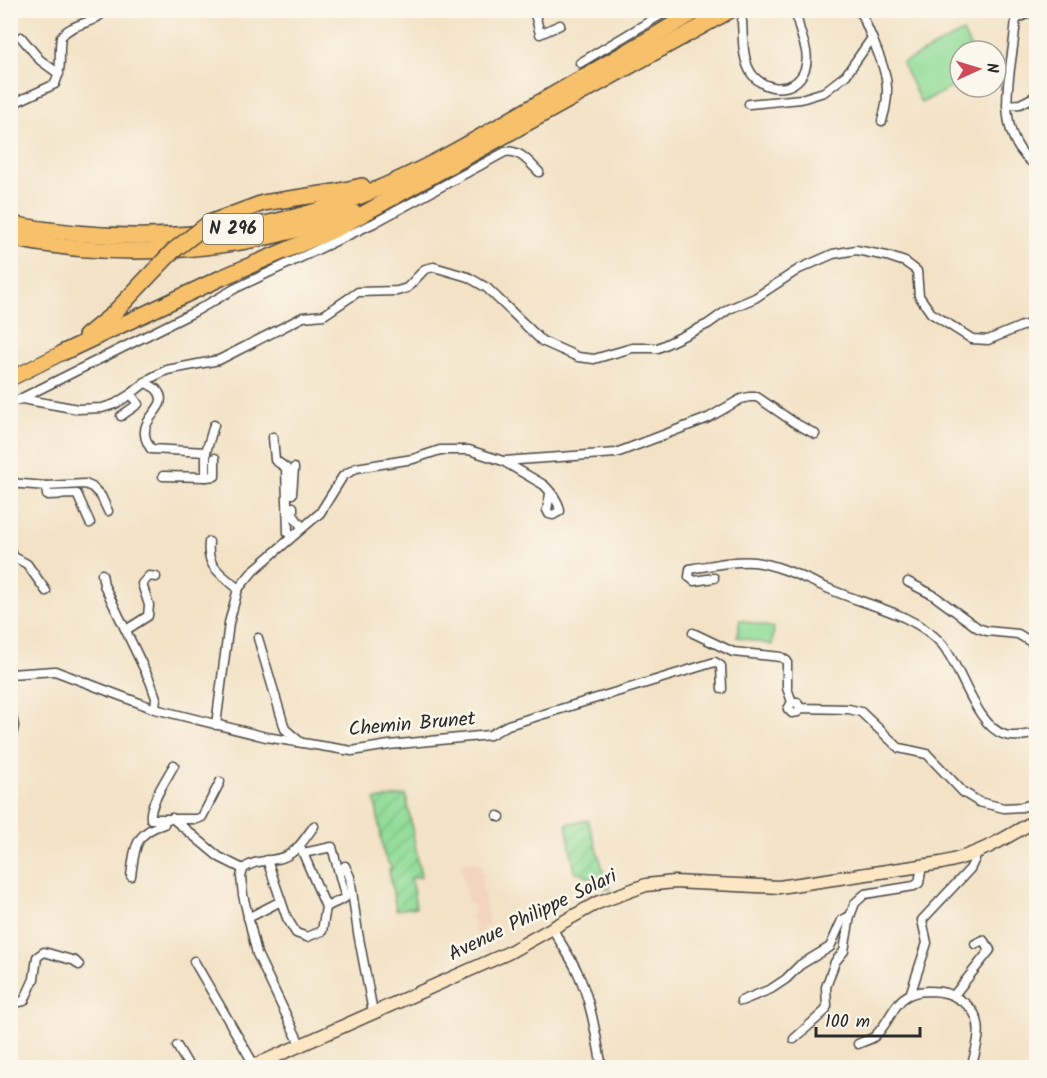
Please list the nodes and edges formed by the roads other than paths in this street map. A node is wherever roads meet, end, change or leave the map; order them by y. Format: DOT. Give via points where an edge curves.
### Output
graph roads {
  1 [pos="105,10"];
  2 [pos="534,10"];
  3 [pos="669,10"];
  4 [pos="698,10"];
  5 [pos="797,10"];
  6 [pos="860,10"];
  7 [pos="1035,10"];
  8 [pos="1017,13"];
  9 [pos="736,16"];
  10 [pos="560,25"];
  11 [pos="21,37"];
  12 [pos="872,38"];
  13 [pos="580,63"];
  14 [pos="59,74"];
  15 [pos="1036,96"];
  16 [pos="749,104"];
  17 [pos="10,105"];
  18 [pos="1008,105"];
  19 [pos="882,121"];
  20 [pos="444,158"];
  21 [pos="1036,161"];
  22 [pos="539,172"];
  23 [pos="414,187"];
  24 [pos="10,224"];
  25 [pos="10,238"];
  26 [pos="1036,323"];
  27 [pos="64,352"];
  28 [pos="10,379"];
  29 [pos="145,382"];
  30 [pos="131,394"];
  31 [pos="22,399"];
  32 [pos="10,402"];
  33 [pos="121,416"];
  34 [pos="214,425"];
  35 [pos="815,434"];
  36 [pos="273,436"];
  37 [pos="206,452"];
  38 [pos="215,458"];
  39 [pos="504,461"];
  40 [pos="294,468"];
  41 [pos="163,476"];
  42 [pos="206,477"];
  43 [pos="10,483"];
  44 [pos="46,486"];
  45 [pos="550,494"];
  46 [pos="108,512"];
  47 [pos="90,523"];
  48 [pos="302,527"];
  49 [pos="292,536"];
  50 [pos="209,542"];
  51 [pos="10,552"];
  52 [pos="102,574"];
  53 [pos="156,577"];
  54 [pos="714,578"];
  55 [pos="908,582"];
  56 [pos="238,589"];
  57 [pos="46,591"];
  58 [pos="126,630"];
  59 [pos="693,633"];
  60 [pos="258,638"];
  61 [pos="1036,645"];
  62 [pos="10,675"];
  63 [pos="722,688"];
  64 [pos="10,706"];
  65 [pos="155,709"];
  66 [pos="216,725"];
  67 [pos="1036,733"];
  68 [pos="300,742"];
  69 [pos="10,744"];
  70 [pos="174,765"];
  71 [pos="220,782"];
  72 [pos="1036,803"];
  73 [pos="172,818"];
  74 [pos="1036,820"];
  75 [pos="314,826"];
  76 [pos="301,849"];
  77 [pos="975,854"];
  78 [pos="267,860"];
  79 [pos="345,866"];
  80 [pos="922,866"];
  81 [pos="243,869"];
  82 [pos="131,876"];
  83 [pos="282,901"];
  84 [pos="326,908"];
  85 [pos="850,916"];
  86 [pos="248,918"];
  87 [pos="553,929"];
  88 [pos="975,944"];
  89 [pos="194,961"];
  90 [pos="79,965"];
  91 [pos="911,992"];
  92 [pos="954,995"];
  93 [pos="741,1001"];
  94 [pos="10,1004"];
  95 [pos="373,1012"];
  96 [pos="795,1039"];
  97 [pos="300,1044"];
  98 [pos="858,1044"];
  99 [pos="177,1046"];
  100 [pos="253,1066"];
  101 [pos="190,1068"];
  102 [pos="602,1068"];
  103 [pos="970,1068"];
  1 -- 14 [label="street" via="101,16 61,37"];
  2 -- 10 [label="street" via="540,34"];
  3 -- 13 [label="street"];
  4 -- 20 [label="highway, N 296"];
  5 -- 9 [label="street" via="807,52 806,67 796,82 783,88 759,82 749,70"];
  6 -- 12 [label="street"];
  7 -- 8 [label="street"];
  8 -- 18 [label="street"];
  9 -- 23 [label="highway, N 296"];
  11 -- 14 [label="street" via="40,60"];
  12 -- 16 [label="street" via="846,75 824,92 801,99"];
  12 -- 19 [label="street" via="888,86"];
  14 -- 17 [label="street" via="55,84"];
  15 -- 18 [label="street"];
  18 -- 21 [label="street" via="1008,124 1019,151 1030,161"];
  20 -- 24 [label="highway, N 296" via="339,204 214,232 124,237"];
  20 -- 27 [label="highway, bridge" via="359,187 263,203 209,223 179,245 113,314"];
  22 -- 31 [label="street" via="522,155 505,152 374,224 245,283"];
  23 -- 25 [label="highway, N 296" via="344,215 231,243 109,250"];
  23 -- 27 [label="highway" via="336,229"];
  26 -- 29 [label="street" via="988,340 972,339 931,313 919,296 912,267 887,256 856,250 833,254 800,269 755,298 658,348 632,348 594,359 578,357 542,341 487,288 468,277 434,267 425,269 407,288 358,292 324,315 303,317 219,360 167,370"];
  27 -- 28 [label="main road"];
  29 -- 30 [label="street"];
  29 -- 37 [label="street" via="157,389 160,397 159,407 143,433 152,449"];
  30 -- 31 [label="street" via="102,408 78,409"];
  30 -- 33 [label="street" via="138,404"];
  31 -- 32 [label="street"];
  34 -- 37 [label="street"];
  35 -- 39 [label="street" via="757,397 748,397 708,418 616,453"];
  36 -- 49 [label="street" via="275,460 286,468 288,533"];
  37 -- 42 [label="street"];
  38 -- 42 [label="street" via="215,476"];
  39 -- 45 [label="street" via="544,485"];
  39 -- 48 [label="street" via="458,449 356,468 344,476 320,513"];
  40 -- 48 [label="street" via="293,515"];
  41 -- 42 [label="street"];
  43 -- 44 [label="street"];
  44 -- 46 [label="street" via="93,487"];
  44 -- 47 [label="street" via="47,495 77,494"];
  48 -- 49 [label="street"];
  49 -- 56 [label="street"];
  50 -- 56 [label="street" via="210,563"];
  51 -- 57 [label="street" via="27,564"];
  52 -- 58 [label="street"];
  53 -- 58 [label="street" via="149,576 142,584 149,605 148,616"];
  54 -- 67 [label="street" via="694,580 689,577 690,569 741,561 765,564 898,615 941,643 992,728 1003,735"];
  55 -- 61 [label="street" via="978,628 1018,634"];
  56 -- 66 [label="street" via="229,623"];
  58 -- 65 [label="street" via="156,698"];
  59 -- 72 [label="street" via="733,652 781,657 787,661 787,688 792,702 800,708 861,712 899,748 927,754 963,792 979,802 1004,808"];
  60 -- 68 [label="street" via="285,729"];
  62 -- 65 [label="street, Chemin Brunet" via="55,671"];
  63 -- 68 [label="street, Chemin Brunet" via="721,666 715,662 508,725 490,735 352,751"];
  64 -- 69 [label="street" via="14,726"];
  65 -- 66 [label="street, Chemin Brunet"];
  66 -- 68 [label="street, Chemin Brunet"];
  70 -- 73 [label="street" via="150,814 156,821"];
  71 -- 73 [label="street" via="202,817"];
  73 -- 81 [label="street" via="219,857"];
  73 -- 82 [label="street" via="144,832 135,847"];
  74 -- 77 [label="main road, Avenue Philippe Solari"];
  75 -- 76 [label="street"];
  76 -- 78 [label="street"];
  76 -- 84 [label="street"];
  76 -- 84 [label="street" via="332,847 345,898"];
  77 -- 80 [label="main road, Avenue Philippe Solari"];
  77 -- 91 [label="street" via="970,869 922,920 927,943"];
  78 -- 81 [label="street"];
  78 -- 83 [label="street"];
  79 -- 95 [label="street"];
  80 -- 85 [label="street" via="919,883 864,894"];
  80 -- 87 [label="main road, Avenue Philippe Solari" via="780,887 655,884 597,903"];
  81 -- 86 [label="street"];
  83 -- 84 [label="street" via="296,933 307,937 322,931"];
  83 -- 86 [label="street"];
  85 -- 93 [label="street" via="842,920 830,946 771,989"];
  85 -- 96 [label="street" via="844,951 835,962 826,987 825,1011"];
  86 -- 97 [label="street" via="257,954"];
  87 -- 95 [label="main road, Avenue Philippe Solari"];
  87 -- 102 [label="street" via="584,989"];
  88 -- 92 [label="street" via="983,940 990,950"];
  89 -- 100 [label="street"];
  90 -- 94 [label="street" via="41,953 24,1001"];
  91 -- 92 [label="street" via="940,991"];
  91 -- 98 [label="street" via="896,1004 874,1037"];
  92 -- 103 [label="street" via="970,1007 977,1019 980,1035"];
  95 -- 97 [label="main road, Avenue Philippe Solari"];
  97 -- 100 [label="main road, Avenue Philippe Solari"];
  99 -- 101 [label="street"];
}
